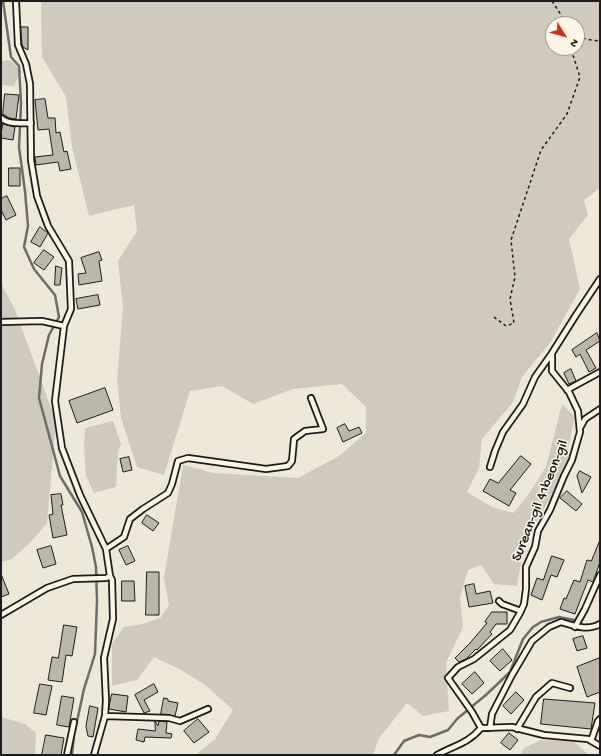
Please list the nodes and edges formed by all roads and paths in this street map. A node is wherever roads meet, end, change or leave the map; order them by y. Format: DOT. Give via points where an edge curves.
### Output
graph roads {
  1 [pos="16,1"];
  2 [pos="552,1"];
  3 [pos="561,16"];
  4 [pos="585,39"];
  5 [pos="600,41"];
  6 [pos="573,56"];
  7 [pos="1,118"];
  8 [pos="31,123"];
  9 [pos="600,279"];
  10 [pos="494,317"];
  11 [pos="1,322"];
  12 [pos="62,326"];
  13 [pos="552,353"];
  14 [pos="600,372"];
  15 [pos="567,390"];
  16 [pos="311,398"];
  17 [pos="600,409"];
  18 [pos="580,428"];
  19 [pos="490,467"];
  20 [pos="106,549"];
  21 [pos="600,575"];
  22 [pos="108,577"];
  23 [pos="499,601"];
  24 [pos="522,611"];
  25 [pos="1,615"];
  26 [pos="600,624"];
  27 [pos="575,627"];
  28 [pos="570,688"];
  29 [pos="208,710"];
  30 [pos="105,716"];
  31 [pos="600,719"];
  32 [pos="74,722"];
  33 [pos="481,728"];
  34 [pos="490,728"];
  35 [pos="517,729"];
  36 [pos="591,741"];
  37 [pos="600,746"];
  38 [pos="67,755"];
  39 [pos="94,755"];
  40 [pos="437,755"];
  1 -- 8 [label="lane" via="18,45 26,64 30,84"];
  2 -- 3 [label="path"];
  4 -- 5 [label="path"];
  6 -- 10 [label="path" via="580,77 567,114 541,150 511,240 516,277 510,299 514,323 506,326"];
  7 -- 8 [label="lane" via="15,123"];
  8 -- 12 [label="lane" via="31,160 38,196 48,226 69,261 71,309"];
  9 -- 13 [label="lane"];
  11 -- 12 [label="lane" via="42,321"];
  12 -- 20 [label="lane" via="55,401 62,448"];
  13 -- 15 [label="lane, Surean-gil 41beon-gil" via="552,371"];
  13 -- 19 [label="lane" via="535,377 523,404 503,432"];
  14 -- 15 [label="lane"];
  15 -- 18 [label="lane, Surean-gil 41beon-gil" via="578,411"];
  16 -- 20 [label="lane" via="323,429 305,431 294,439 292,461 288,466 266,468 188,458 178,461 168,493 130,519 124,537"];
  17 -- 18 [label="lane" via="586,419"];
  18 -- 24 [label="lane, Surean-gil 41beon-gil" via="572,460 538,531 535,547 526,567 526,590"];
  20 -- 22 [label="lane"];
  21 -- 27 [label="lane"];
  22 -- 25 [label="lane" via="73,579 47,588"];
  22 -- 30 [label="lane" via="112,580 113,619 104,658"];
  23 -- 24 [label="lane"];
  24 -- 33 [label="lane, Surean-gil 41beon-gil" via="510,630 474,659 458,667 448,678"];
  26 -- 27 [label="lane"];
  27 -- 34 [label="lane" via="561,622 549,627 532,642 492,714"];
  28 -- 35 [label="lane" via="552,683 536,696"];
  29 -- 30 [label="lane" via="180,722 169,718"];
  30 -- 39 [label="lane"];
  31 -- 36 [label="lane"];
  32 -- 38 [label="lane"];
  33 -- 34 [label="lane"];
  33 -- 40 [label="lane" via="463,743"];
  34 -- 35 [label="lane"];
  35 -- 36 [label="lane"];
  36 -- 37 [label="lane"];
}
